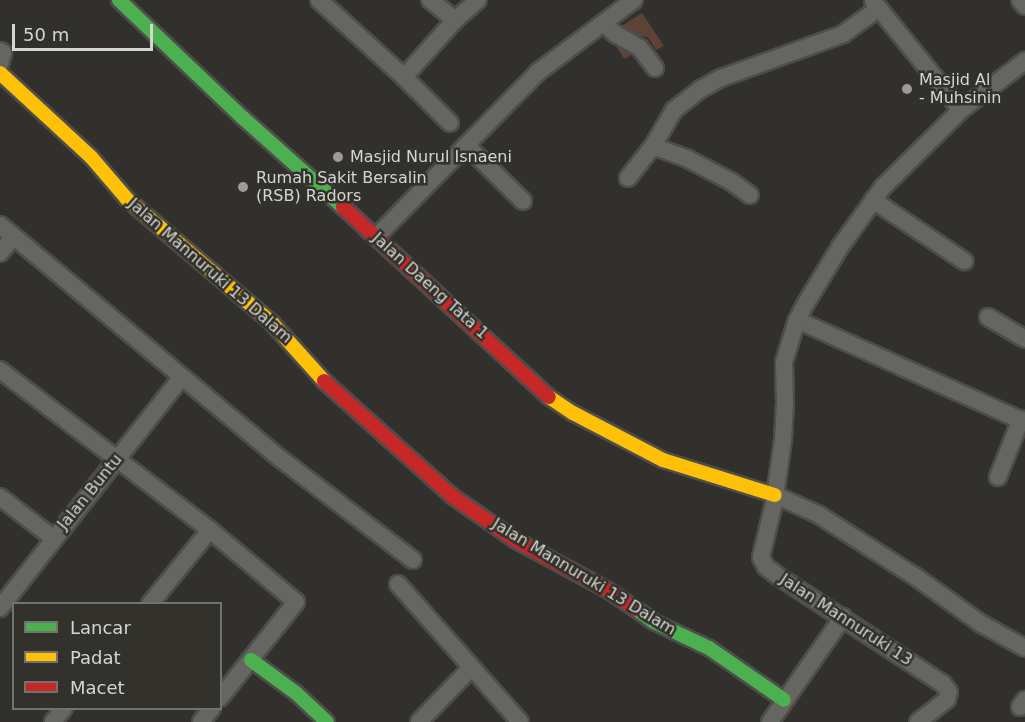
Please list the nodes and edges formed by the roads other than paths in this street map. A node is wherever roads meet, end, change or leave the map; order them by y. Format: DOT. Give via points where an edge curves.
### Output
graph roads {
  1 [pos="119,0"];
  2 [pos="319,0"];
  3 [pos="430,0"];
  4 [pos="478,0"];
  5 [pos="634,0"];
  6 [pos="1020,0"];
  7 [pos="875,4"];
  8 [pos="1025,6"];
  9 [pos="454,20"];
  10 [pos="604,23"];
  11 [pos="0,51"];
  12 [pos="1025,61"];
  13 [pos="0,64"];
  14 [pos="654,68"];
  15 [pos="0,73"];
  16 [pos="404,76"];
  17 [pos="961,110"];
  18 [pos="450,123"];
  19 [pos="466,145"];
  20 [pos="653,146"];
  21 [pos="628,178"];
  22 [pos="750,195"];
  23 [pos="873,200"];
  24 [pos="523,201"];
  25 [pos="0,225"];
  26 [pos="376,237"];
  27 [pos="12,238"];
  28 [pos="0,253"];
  29 [pos="964,261"];
  30 [pos="988,317"];
  31 [pos="797,320"];
  32 [pos="1025,339"];
  33 [pos="0,370"];
  34 [pos="182,377"];
  35 [pos="1023,420"];
  36 [pos="116,460"];
  37 [pos="998,477"];
  38 [pos="781,496"];
  39 [pos="0,497"];
  40 [pos="210,530"];
  41 [pos="53,538"];
  42 [pos="413,560"];
  43 [pos="398,584"];
  44 [pos="151,602"];
  45 [pos="0,609"];
  46 [pos="843,617"];
  47 [pos="1025,648"];
  48 [pos="251,660"];
  49 [pos="472,666"];
  50 [pos="222,696"];
  51 [pos="784,700"];
  52 [pos="62,710"];
  53 [pos="210,710"];
  54 [pos="53,722"];
  55 [pos="201,722"];
  56 [pos="327,722"];
  57 [pos="418,722"];
  58 [pos="520,722"];
  59 [pos="771,722"];
  60 [pos="918,722"];
  1 -- 26 [label="street, Jalan Daeng Tata 1"];
  2 -- 16 [label="street"];
  3 -- 9 [label="street"];
  4 -- 9 [label="street"];
  5 -- 10 [label="street"];
  6 -- 8 [label="street"];
  7 -- 17 [label="street"];
  7 -- 20 [label="street" via="843,34 700,89 674,110"];
  9 -- 16 [label="street"];
  10 -- 14 [label="street" via="640,48"];
  10 -- 19 [label="street" via="538,72"];
  11 -- 13 [label="street"];
  12 -- 17 [label="street, Jalan Mannuruki 13"];
  15 -- 51 [label="street, Jalan Mannuruki 13 Dalam" via="91,157 127,199 272,323 323,380 452,496 515,540 606,589 654,622 709,648"];
  16 -- 18 [label="street"];
  17 -- 23 [label="street, Jalan Mannuruki 13" via="900,167"];
  19 -- 24 [label="street"];
  19 -- 26 [label="street"];
  20 -- 21 [label="street"];
  20 -- 22 [label="street" via="688,159"];
  23 -- 29 [label="street"];
  23 -- 31 [label="street, Jalan Mannuruki 13" via="821,276"];
  25 -- 27 [label="street"];
  26 -- 38 [label="street, Jalan Daeng Tata 1" via="545,394 573,413 663,460"];
  27 -- 28 [label="street"];
  27 -- 34 [label="street"];
  30 -- 32 [label="street"];
  31 -- 35 [label="street"];
  31 -- 38 [label="street, Jalan Mannuruki 13" via="784,362"];
  33 -- 36 [label="street"];
  34 -- 36 [label="street, Jalan Buntu"];
  34 -- 42 [label="street"];
  35 -- 37 [label="street"];
  36 -- 40 [label="street"];
  36 -- 41 [label="street, Jalan Buntu"];
  38 -- 46 [label="street, Jalan Mannuruki 13" via="761,557 766,567"];
  38 -- 47 [label="street" via="819,515 980,623"];
  39 -- 41 [label="street"];
  40 -- 44 [label="street"];
  40 -- 48 [label="street" via="296,602"];
  41 -- 45 [label="street, Jalan Buntu"];
  43 -- 49 [label="street"];
  46 -- 51 [label="street"];
  46 -- 60 [label="street, Jalan Mannuruki 13" via="943,684 949,692 947,699"];
  48 -- 50 [label="street"];
  48 -- 56 [label="street"];
  49 -- 57 [label="street"];
  49 -- 58 [label="street"];
  51 -- 59 [label="street"];
  52 -- 54 [label="street"];
  53 -- 55 [label="street"];
}
